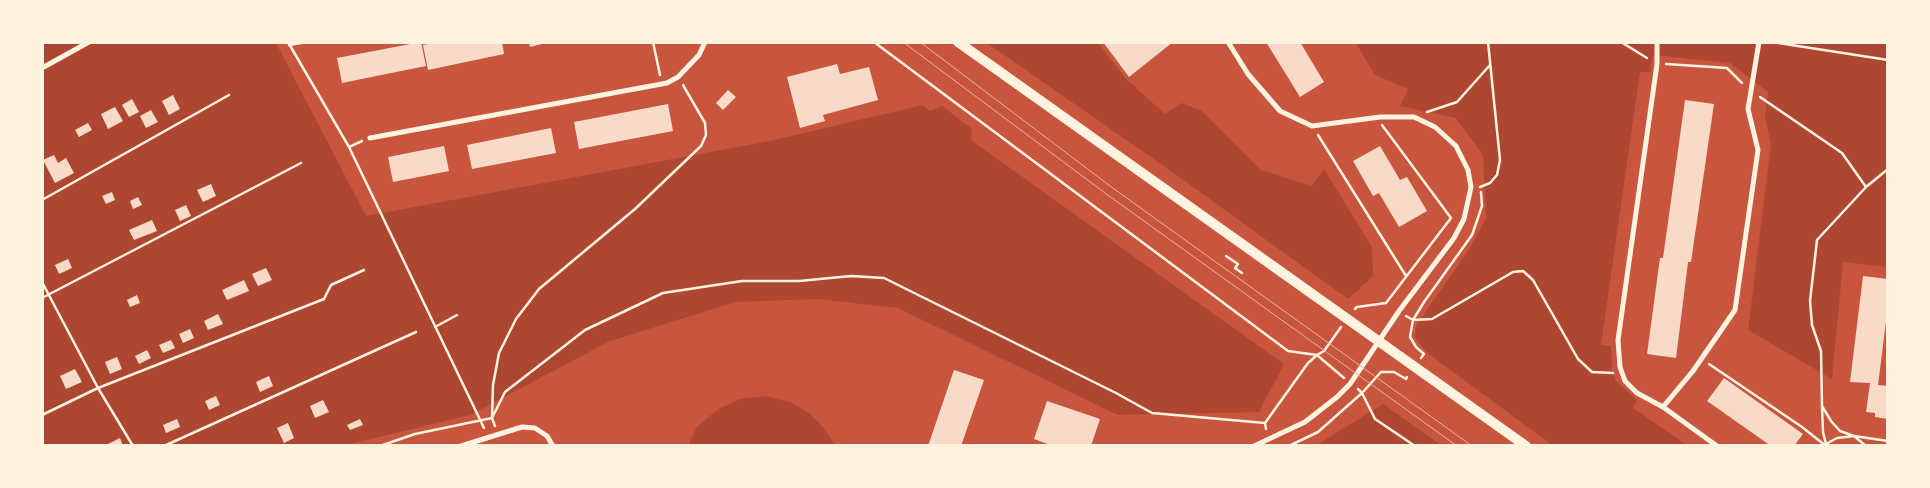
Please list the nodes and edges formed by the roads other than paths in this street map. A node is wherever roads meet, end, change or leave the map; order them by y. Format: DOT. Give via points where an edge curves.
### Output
graph roads {
  1 [pos="89,42"];
  2 [pos="706,42"];
  3 [pos="958,42"];
  4 [pos="1228,42"];
  5 [pos="1657,42"];
  6 [pos="1759,42"];
  7 [pos="42,68"];
  8 [pos="370,138"];
  9 [pos="1379,342"];
  10 [pos="1663,407"];
  11 [pos="461,446"];
  12 [pos="553,446"];
  13 [pos="1254,446"];
  14 [pos="1526,446"];
  15 [pos="1716,446"];
  1 -- 7 [label="street"];
  2 -- 8 [label="street" via="699,55 678,77 662,84"];
  3 -- 9 [label="main road"];
  4 -- 9 [label="street" via="1248,74 1280,111 1312,126 1380,117 1414,117 1435,127 1456,146 1468,170 1471,187 1464,219 1454,238"];
  5 -- 10 [label="street" via="1657,64 1618,340 1625,381 1637,393"];
  6 -- 10 [label="street" via="1748,108 1758,150 1734,310 1702,359"];
  9 -- 13 [label="street" via="1337,397 1305,422"];
  9 -- 14 [label="main road"];
  10 -- 15 [label="street"];
  11 -- 12 [label="street" via="522,427 536,428 547,436"];
}
